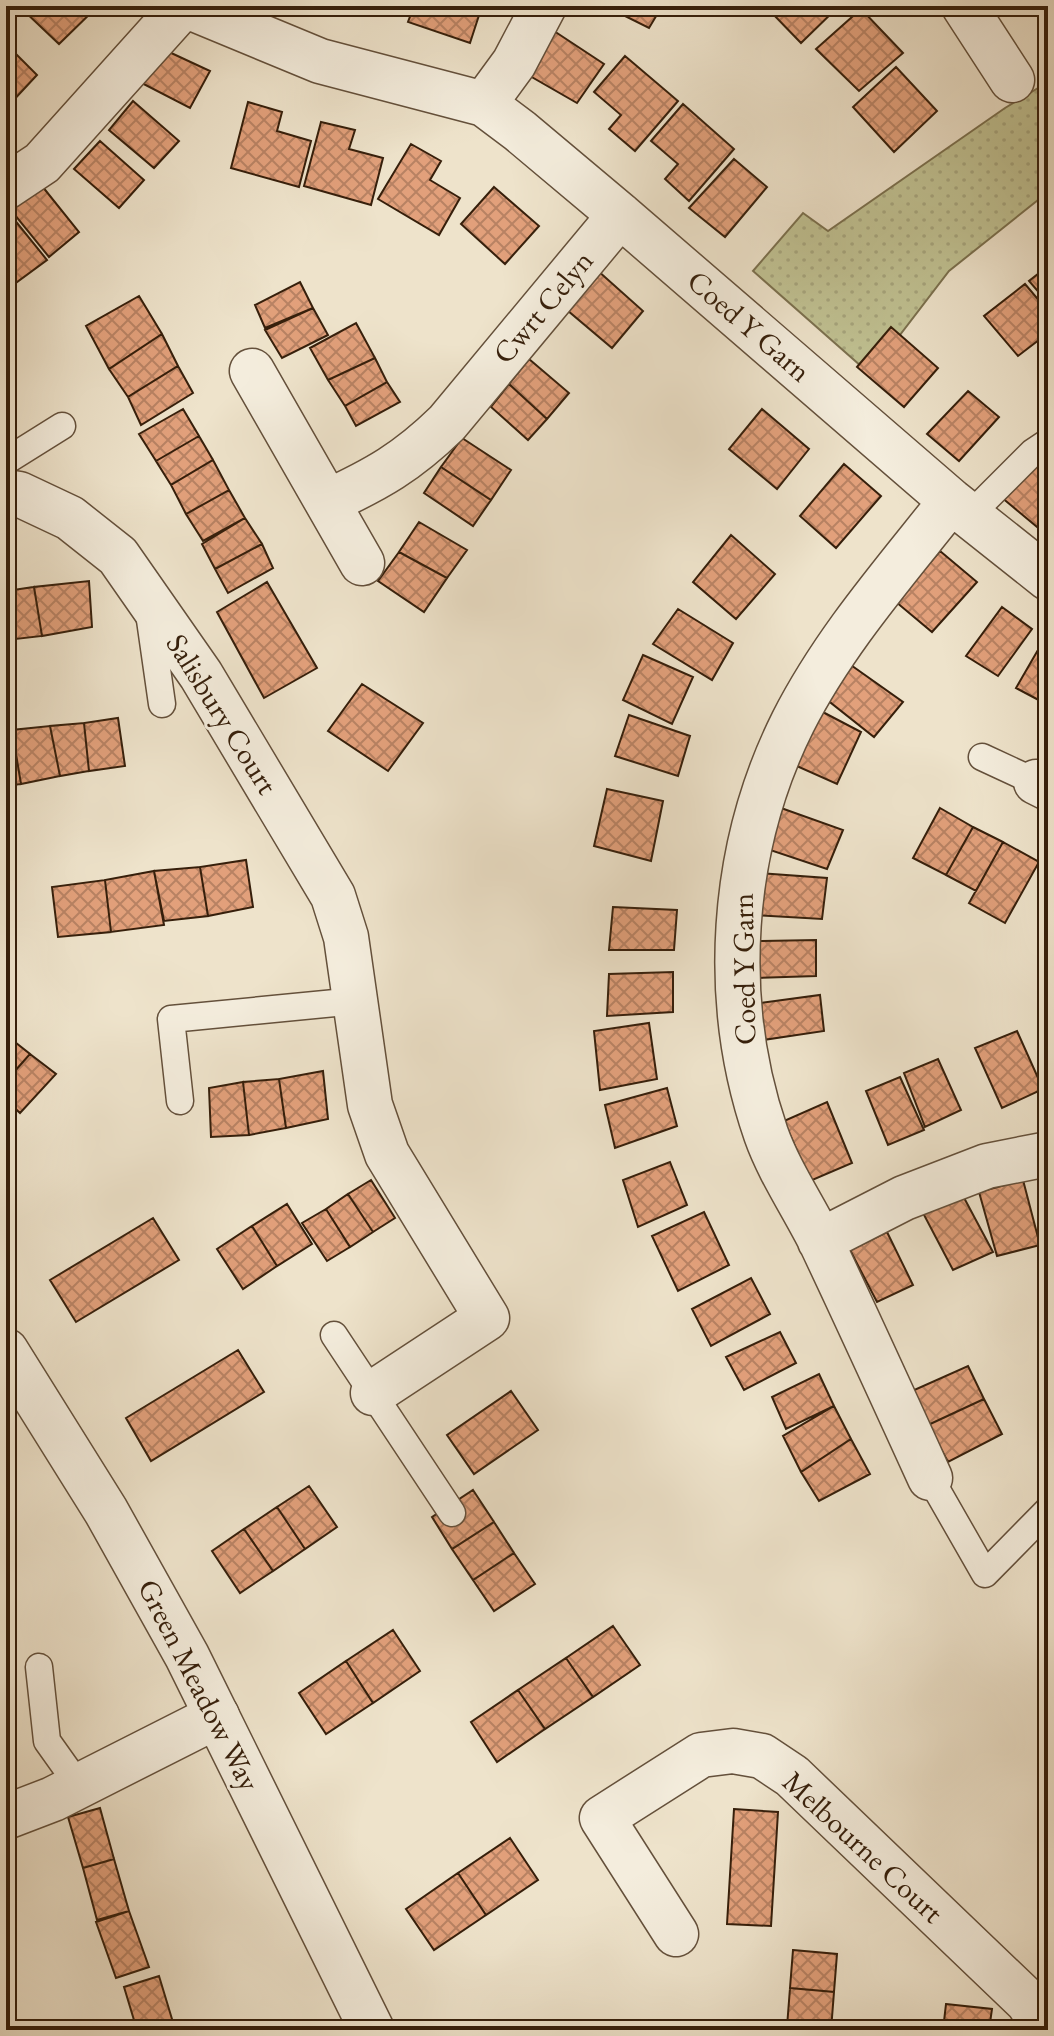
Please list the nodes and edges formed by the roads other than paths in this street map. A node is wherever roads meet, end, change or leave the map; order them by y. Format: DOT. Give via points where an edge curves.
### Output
graph roads {
  1 [pos="185,6"];
  2 [pos="544,6"];
  3 [pos="964,6"];
  4 [pos="1012,80"];
  5 [pos="484,104"];
  6 [pos="6,187"];
  7 [pos="620,215"];
  8 [pos="252,371"];
  9 [pos="62,426"];
  10 [pos="1048,442"];
  11 [pos="6,461"];
  12 [pos="6,492"];
  13 [pos="327,502"];
  14 [pos="960,509"];
  15 [pos="362,563"];
  16 [pos="1048,578"];
  17 [pos="147,598"];
  18 [pos="162,704"];
  19 [pos="982,757"];
  20 [pos="1042,785"];
  21 [pos="356,1001"];
  22 [pos="180,1101"];
  23 [pos="1048,1154"];
  24 [pos="820,1241"];
  25 [pos="334,1335"];
  26 [pos="11,1375"];
  27 [pos="373,1393"];
  28 [pos="930,1478"];
  29 [pos="1048,1510"];
  30 [pos="452,1513"];
  31 [pos="39,1667"];
  32 [pos="217,1716"];
  33 [pos="79,1786"];
  34 [pos="6,1817"];
  35 [pos="676,1934"];
  36 [pos="372,2030"];
  37 [pos="1046,2030"];
  1 -- 5 [label="street" via="320,61"];
  1 -- 6 [label="street" via="42,163"];
  2 -- 5 [label="street" via="514,63"];
  3 -- 4 [label="street"];
  5 -- 7 [label="street"];
  7 -- 13 [label="street, Cwrt Celyn" via="431,439 378,479"];
  7 -- 14 [label="street, Coed Y Garn"];
  8 -- 13 [label="street"];
  9 -- 11 [label="lane"];
  10 -- 14 [label="lane"];
  12 -- 17 [label="street, Salisbury Court" via="70,518 118,556"];
  13 -- 15 [label="street"];
  14 -- 16 [label="street, Coed Y Garn"];
  14 -- 24 [label="street, Coed Y Garn" via="842,641 793,723 761,803 742,882 738,983 746,1061 767,1136"];
  17 -- 18 [label="lane"];
  17 -- 21 [label="street, Salisbury Court" via="201,675 333,896"];
  19 -- 20 [label="lane"];
  21 -- 22 [label="lane" via="171,1019"];
  21 -- 27 [label="street, Salisbury Court" via="370,1105 387,1154 487,1318"];
  23 -- 24 [label="street" via="987,1166 904,1198"];
  24 -- 28 [label="street, Coed Y Garn"];
  25 -- 27 [label="lane"];
  26 -- 32 [label="street, Green Meadow Way" via="106,1511"];
  27 -- 30 [label="lane"];
  28 -- 29 [label="lane" via="985,1574"];
  31 -- 33 [label="lane" via="47,1741"];
  32 -- 33 [label="street"];
  32 -- 36 [label="street, Green Meadow Way"];
  33 -- 34 [label="street"];
  35 -- 37 [label="street, Melbourne Court" via="602,1818 701,1755 733,1751 762,1756 792,1776 1028,2002"];
}
